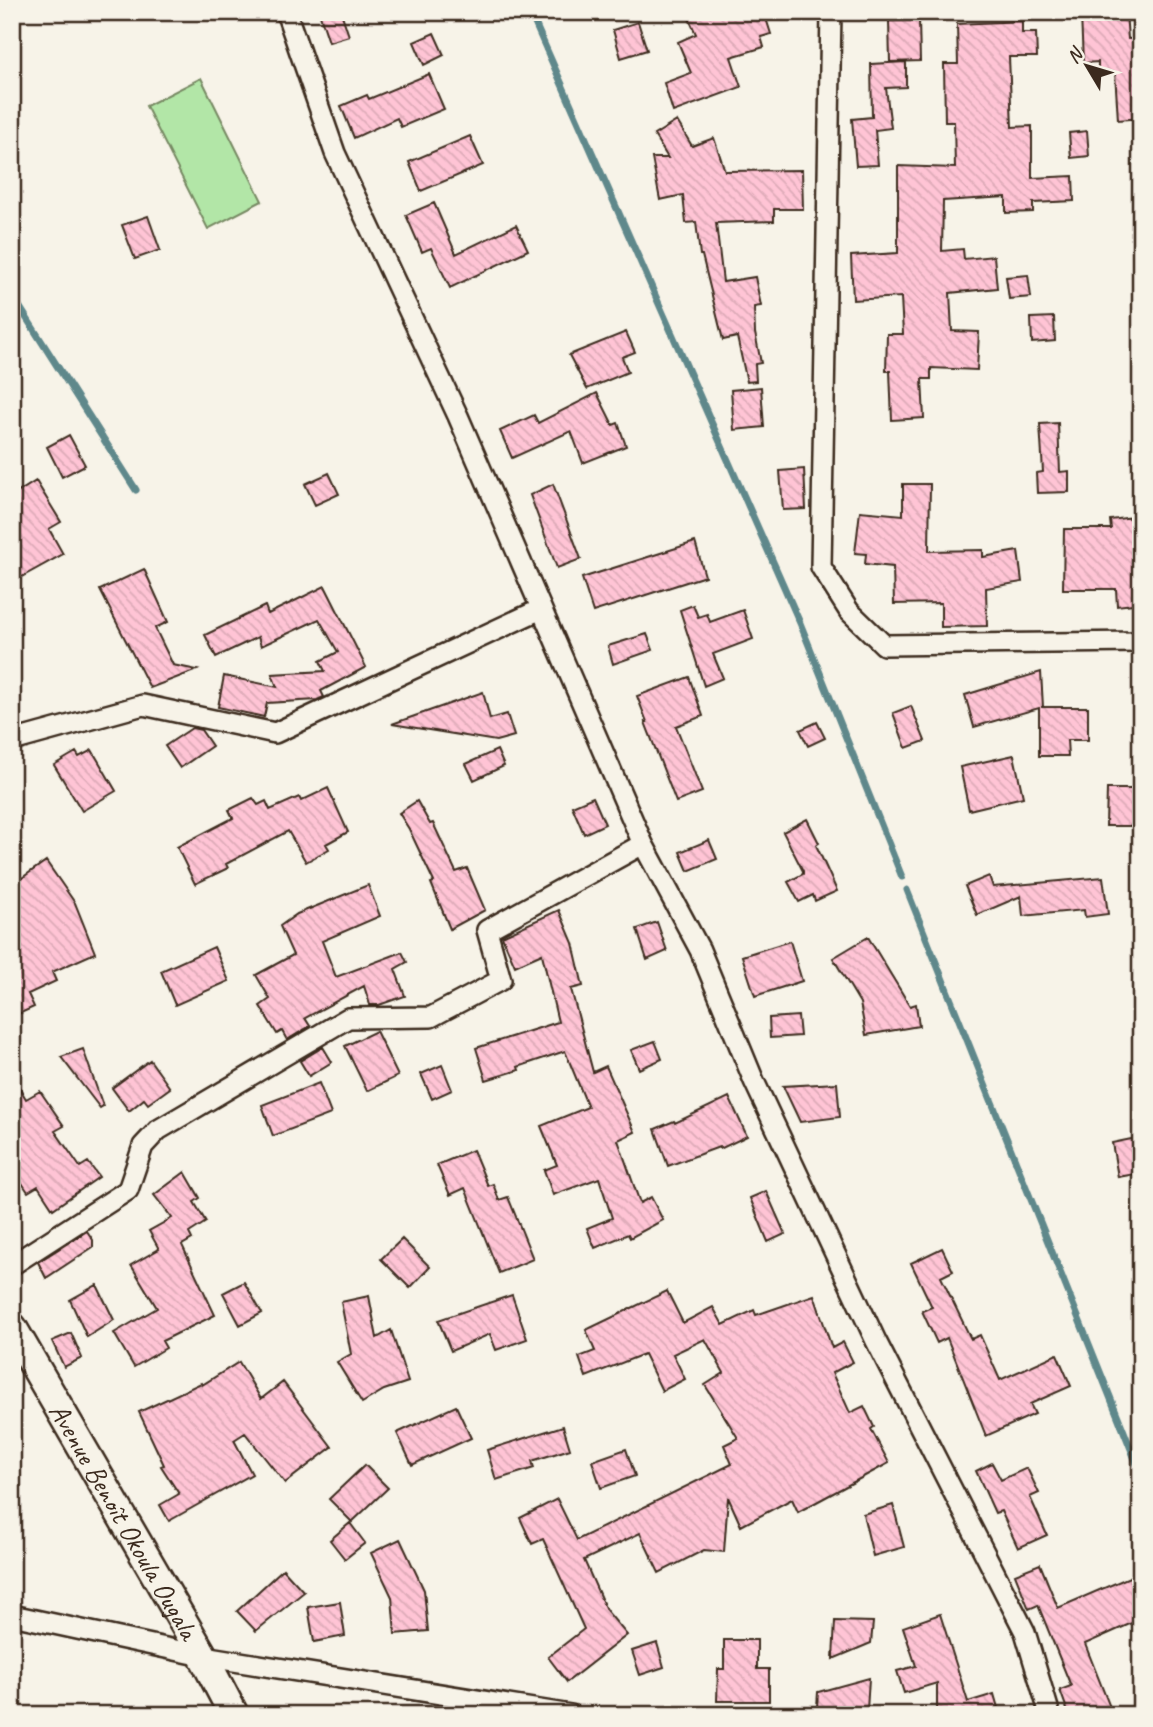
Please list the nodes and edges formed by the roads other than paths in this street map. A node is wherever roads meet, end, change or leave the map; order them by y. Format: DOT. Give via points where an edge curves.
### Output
graph roads {
  1 [pos="286,12"];
  2 [pos="831,12"];
  3 [pos="541,609"];
  4 [pos="1141,642"];
  5 [pos="12,735"];
  6 [pos="643,844"];
  7 [pos="12,1265"];
  8 [pos="12,1327"];
  9 [pos="12,1615"];
  10 [pos="203,1656"];
  11 [pos="234,1715"];
  12 [pos="570,1715"];
  13 [pos="1050,1715"];
  1 -- 3 [label="street" via="335,153 458,416"];
  2 -- 4 [label="street" via="821,567 849,611 884,645"];
  3 -- 5 [label="street" via="275,733 143,705 16,740"];
  3 -- 6 [label="street"];
  6 -- 7 [label="street" via="486,930 500,980 431,1017 348,1018 158,1130 143,1146 128,1190"];
  6 -- 13 [label="street" via="700,950 754,1080 876,1341 1025,1632"];
  8 -- 10 [label="street, Avenue Benoît Okoula Ougala"];
  9 -- 10 [label="street"];
  10 -- 11 [label="street, Avenue Benoît Okoula Ougala"];
  10 -- 12 [label="street"];
}
